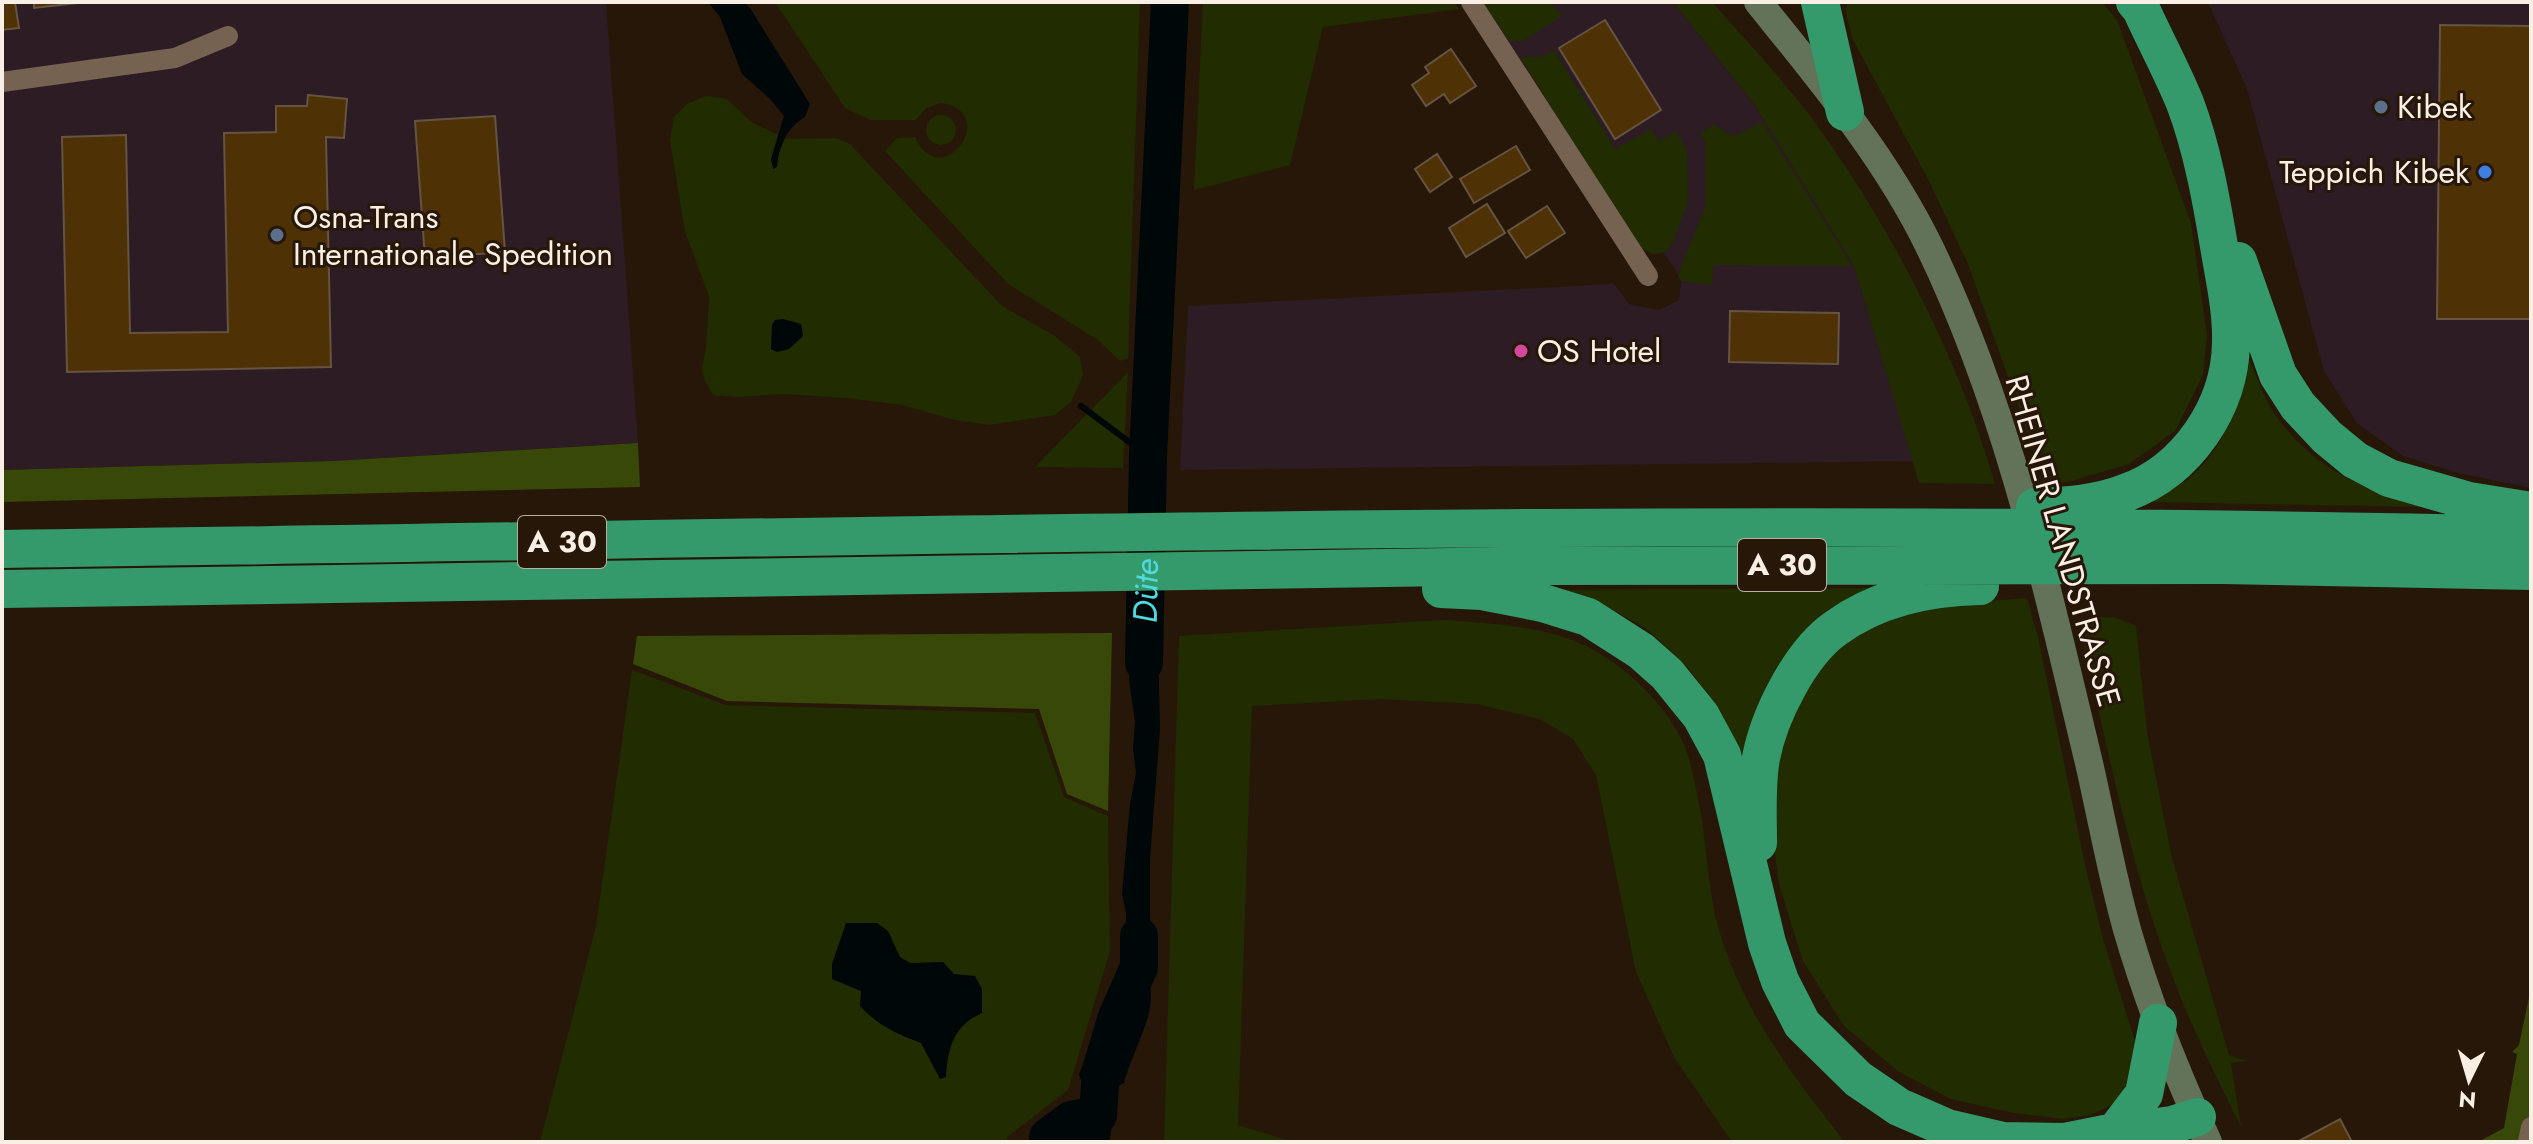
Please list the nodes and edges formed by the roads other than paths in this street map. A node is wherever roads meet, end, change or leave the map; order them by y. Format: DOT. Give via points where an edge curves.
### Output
graph roads {
  1 [pos="1471,2"];
  2 [pos="1758,2"];
  3 [pos="1820,2"];
  4 [pos="2135,2"];
  5 [pos="228,36"];
  6 [pos="2,82"];
  7 [pos="1845,112"];
  8 [pos="2212,200"];
  9 [pos="1648,276"];
  10 [pos="2531,511"];
  11 [pos="1845,528"];
  12 [pos="2531,535"];
  13 [pos="2,549"];
  14 [pos="2222,565"];
  15 [pos="1342,569"];
  16 [pos="2531,571"];
  17 [pos="2,589"];
  18 [pos="1758,898"];
  19 [pos="2158,1023"];
  20 [pos="2531,1127"];
  21 [pos="2202,1129"];
  22 [pos="2115,1132"];
  23 [pos="2528,1142"];
  1 -- 9 [label="street"];
  2 -- 7 [label="main road, RHEINER LANDSTRASSE"];
  3 -- 7 [label="highway"];
  4 -- 8 [label="highway" via="2185,104"];
  5 -- 6 [label="street" via="175,58"];
  7 -- 19 [label="main road, RHEINER LANDSTRASSE" via="1929,246 2009,449 2113,874"];
  8 -- 10 [label="highway" via="2278,375 2327,437 2389,478 2469,501"];
  8 -- 11 [label="highway" via="2232,342 2227,383 2213,416 2171,467 2124,494 2072,506 1864,511"];
  11 -- 12 [label="highway, A 30"];
  11 -- 13 [label="highway, A 30"];
  14 -- 15 [label="highway, A 30"];
  14 -- 16 [label="highway, A 30"];
  14 -- 18 [label="highway" via="2158,583 1956,587 1887,600 1834,629 1797,670 1772,718 1758,793"];
  15 -- 17 [label="highway, A 30"];
  15 -- 18 [label="highway" via="1386,587 1482,591 1543,603 1588,617 1641,651 1701,716 1722,755"];
  18 -- 22 [label="highway" via="1780,981 1802,1024 1858,1079 1899,1107 1947,1128 2003,1141 2065,1142"];
  19 -- 21 [label="main road, RHEINER LANDSTRASSE"];
  19 -- 22 [label="highway" via="2144,1094"];
  20 -- 23 [label="street"];
  21 -- 22 [label="highway" via="2172,1125"];
}
